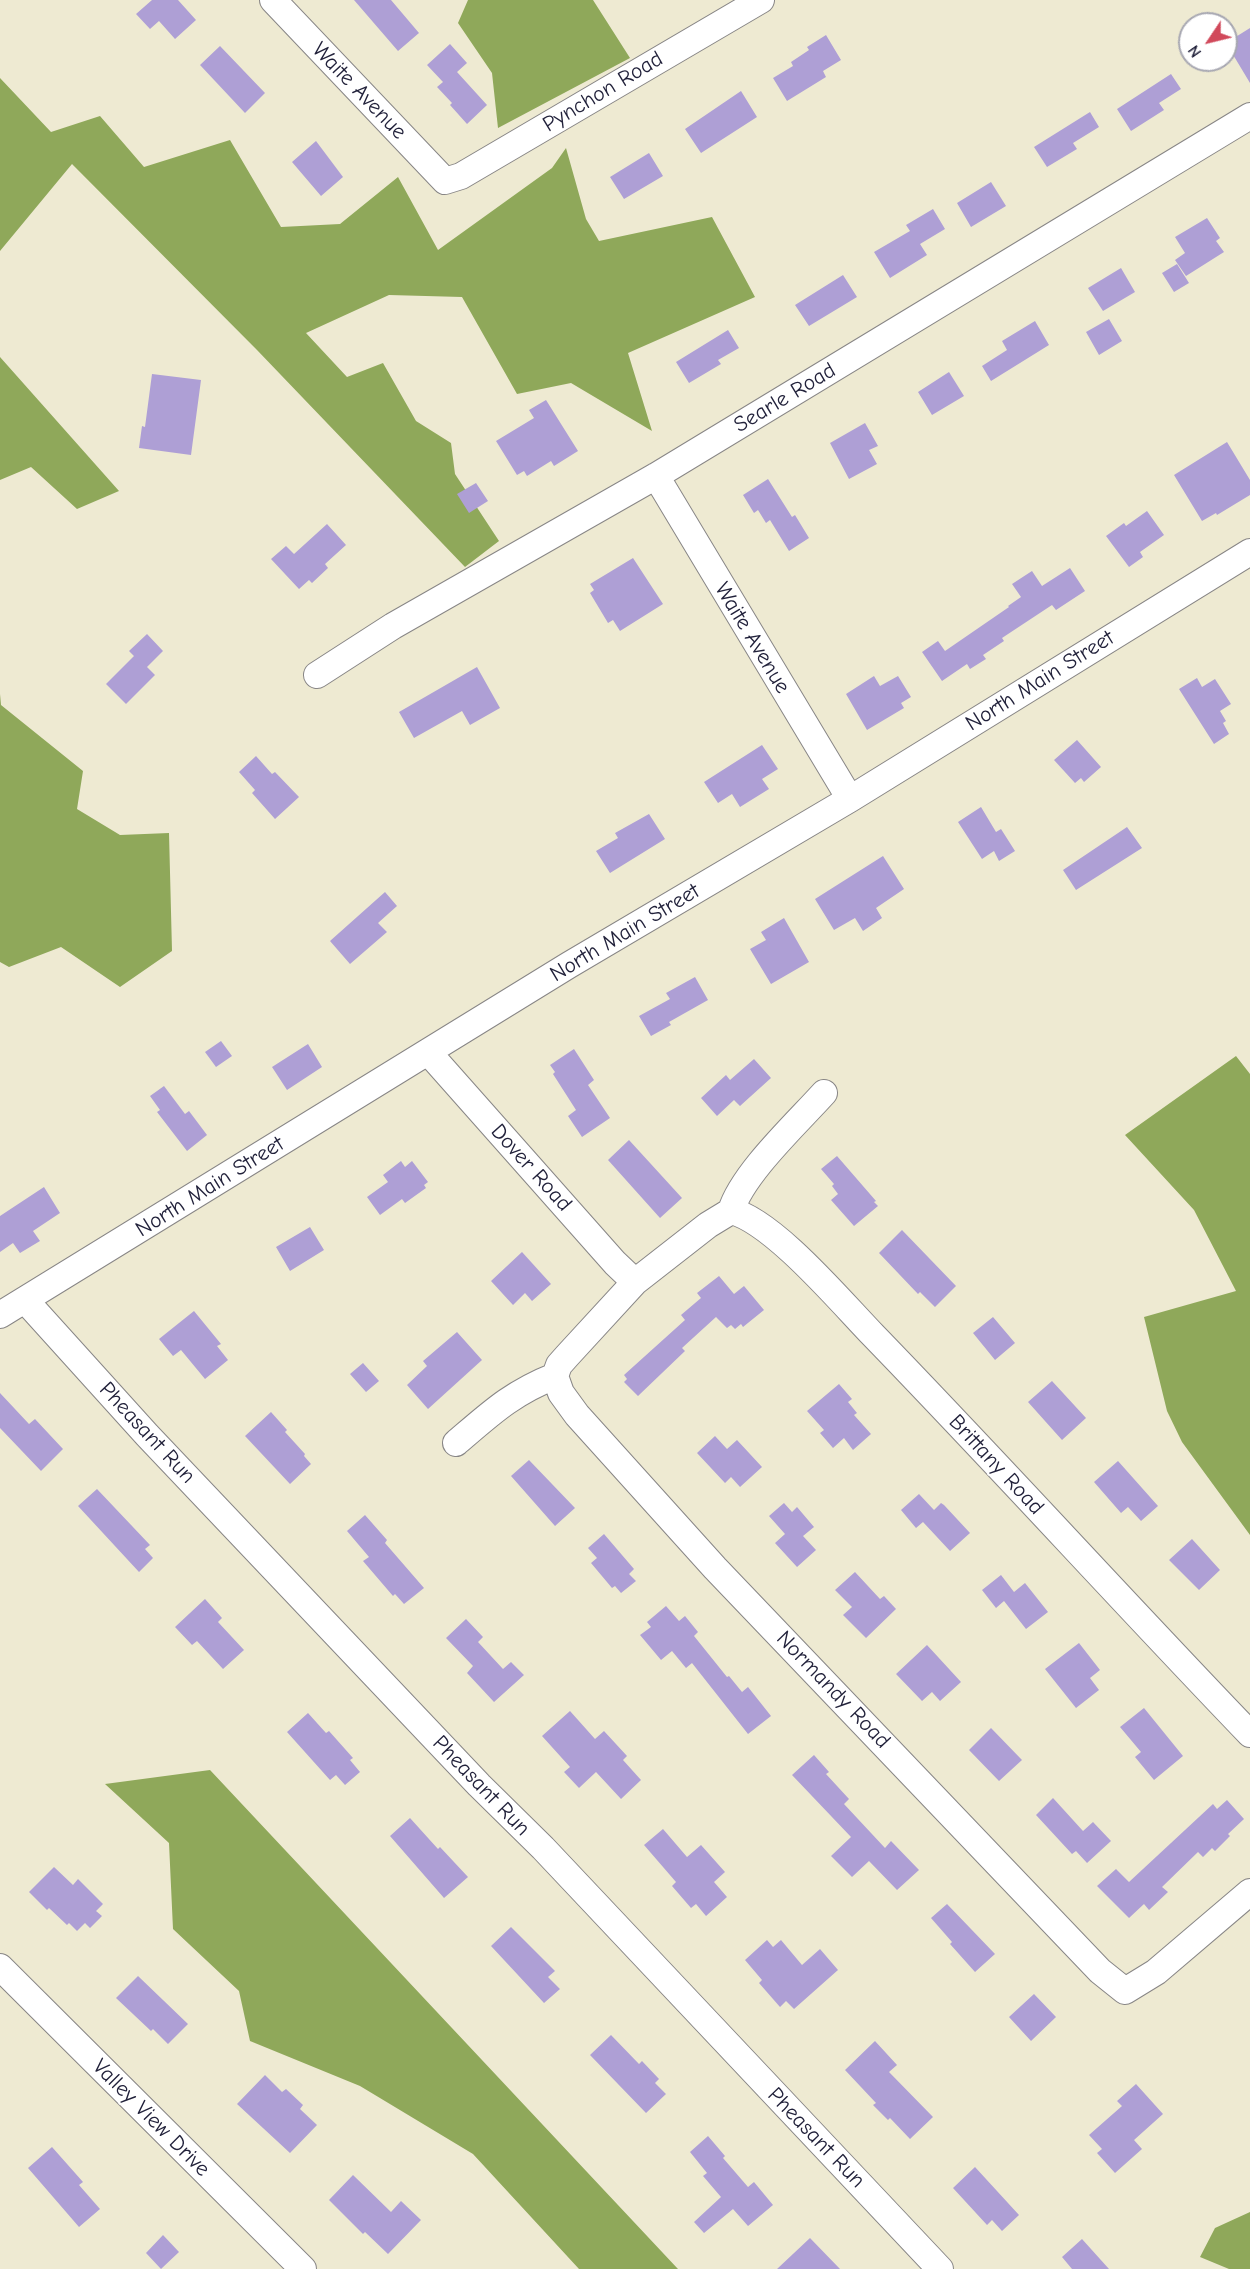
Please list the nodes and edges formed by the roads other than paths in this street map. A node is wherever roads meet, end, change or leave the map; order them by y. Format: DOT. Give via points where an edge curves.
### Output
graph roads {
  1 [pos="273,0"];
  2 [pos="760,0"];
  3 [pos="1250,116"];
  4 [pos="445,181"];
  5 [pos="656,476"];
  6 [pos="1250,552"];
  7 [pos="317,675"];
  8 [pos="850,799"];
  9 [pos="428,1052"];
  10 [pos="824,1093"];
  11 [pos="731,1211"];
  12 [pos="635,1282"];
  13 [pos="25,1300"];
  14 [pos="0,1315"];
  15 [pos="555,1376"];
  16 [pos="456,1443"];
  17 [pos="1250,1734"];
  18 [pos="1250,1892"];
  19 [pos="0,1967"];
  20 [pos="303,2269"];
  21 [pos="940,2269"];
  1 -- 4 [label="street, Waite Avenue"];
  2 -- 4 [label="street, Pynchon Road" via="462,176"];
  3 -- 5 [label="street, Searle Road"];
  5 -- 7 [label="street, Searle Road" via="393,626"];
  5 -- 8 [label="street, Waite Avenue"];
  6 -- 8 [label="street, North Main Street"];
  8 -- 9 [label="street, North Main Street"];
  9 -- 12 [label="street, Dover Road"];
  9 -- 13 [label="street, North Main Street"];
  10 -- 11 [label="street" via="747,1179"];
  11 -- 12 [label="street"];
  11 -- 17 [label="street, Brittany Road" via="742,1213 790,1249"];
  12 -- 15 [label="street" via="559,1365"];
  13 -- 14 [label="street, North Main Street"];
  13 -- 21 [label="street, Pheasant Run" via="147,1435"];
  15 -- 16 [label="street" via="505,1401"];
  15 -- 18 [label="street, Normandy Road" via="561,1394 577,1415 715,1568 1100,1971 1125,1991 1155,1972"];
  19 -- 20 [label="street, Valley View Drive"];
}
